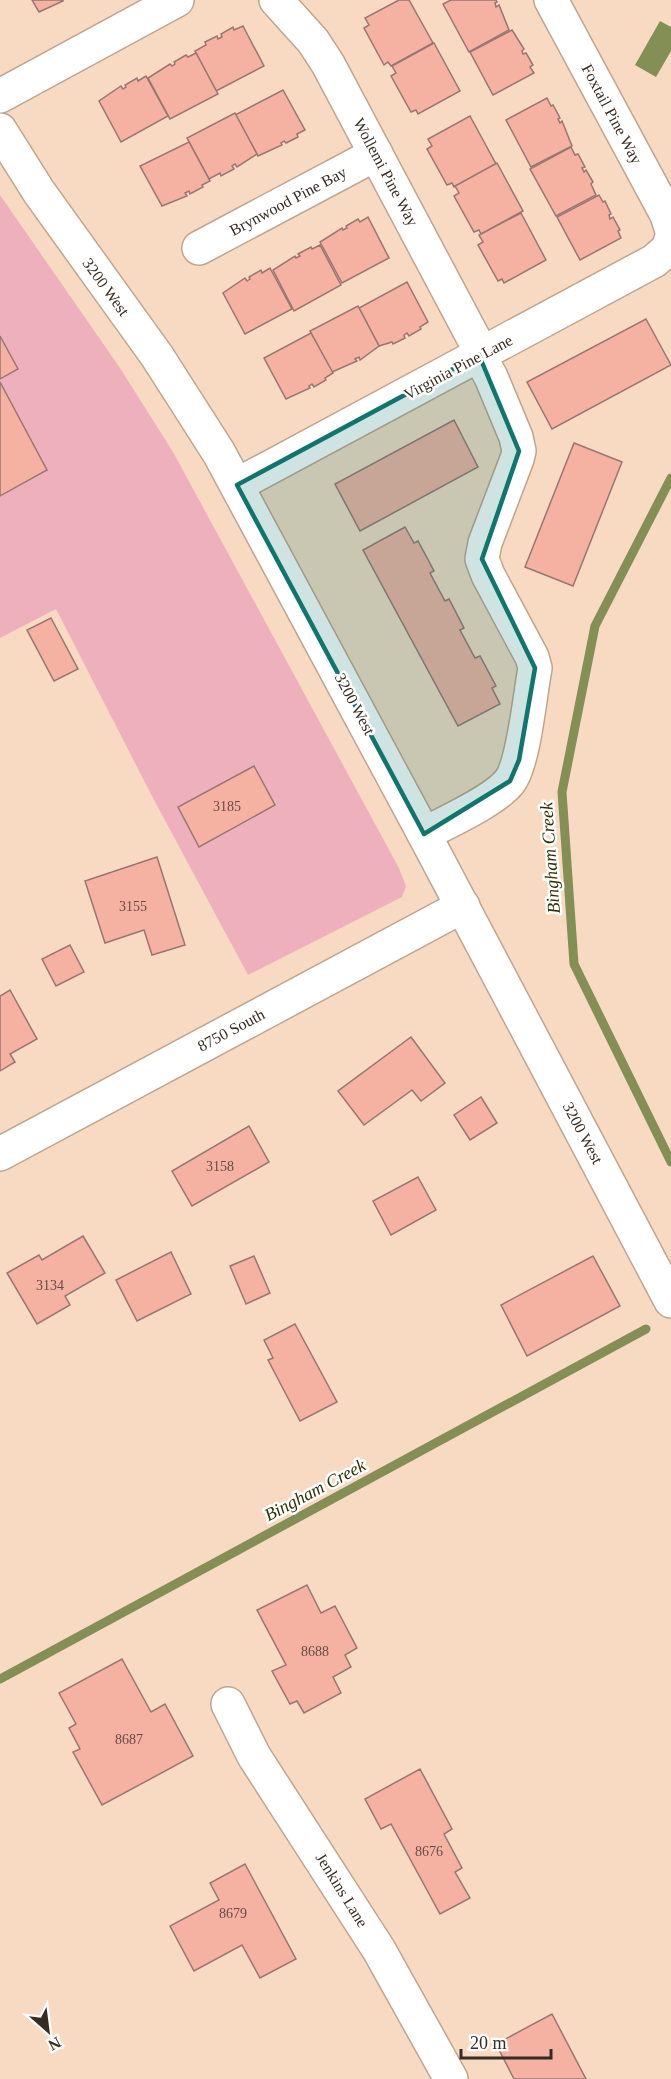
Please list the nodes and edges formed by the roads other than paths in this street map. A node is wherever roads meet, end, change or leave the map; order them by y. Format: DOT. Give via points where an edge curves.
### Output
graph roads {
  1 [pos="177,0"];
  2 [pos="276,0"];
  3 [pos="552,0"];
  4 [pos="0,96"];
  5 [pos="0,130"];
  6 [pos="376,154"];
  7 [pos="671,228"];
  8 [pos="671,240"];
  9 [pos="199,248"];
  10 [pos="481,355"];
  11 [pos="237,484"];
  12 [pos="424,834"];
  13 [pos="463,906"];
  14 [pos="0,1154"];
  15 [pos="671,1300"];
  16 [pos="228,1704"];
  17 [pos="451,2079"];
  1 -- 4 [label="street"];
  2 -- 6 [label="street, Wollemi Pine Way" via="328,64"];
  3 -- 7 [label="street, Foxtail Pine Way"];
  5 -- 11 [label="street, 3200 West" via="39,192 157,356"];
  6 -- 9 [label="street, Brynwood Pine Bay"];
  6 -- 10 [label="street, Wollemi Pine Way"];
  8 -- 10 [label="street, Virginia Pine Lane" via="668,249 654,261"];
  10 -- 11 [label="street, Virginia Pine Lane"];
  10 -- 12 [label="street, Wollemi Pine Way" via="519,451 482,559 532,657 534,669 519,760 510,781 494,795"];
  11 -- 12 [label="street, 3200 West"];
  12 -- 13 [label="street, 3200 West"];
  13 -- 14 [label="street, 8750 South"];
  13 -- 15 [label="street, 3200 West"];
  16 -- 17 [label="street, Jenkins Lane" via="254,1755 379,1950"];
}
